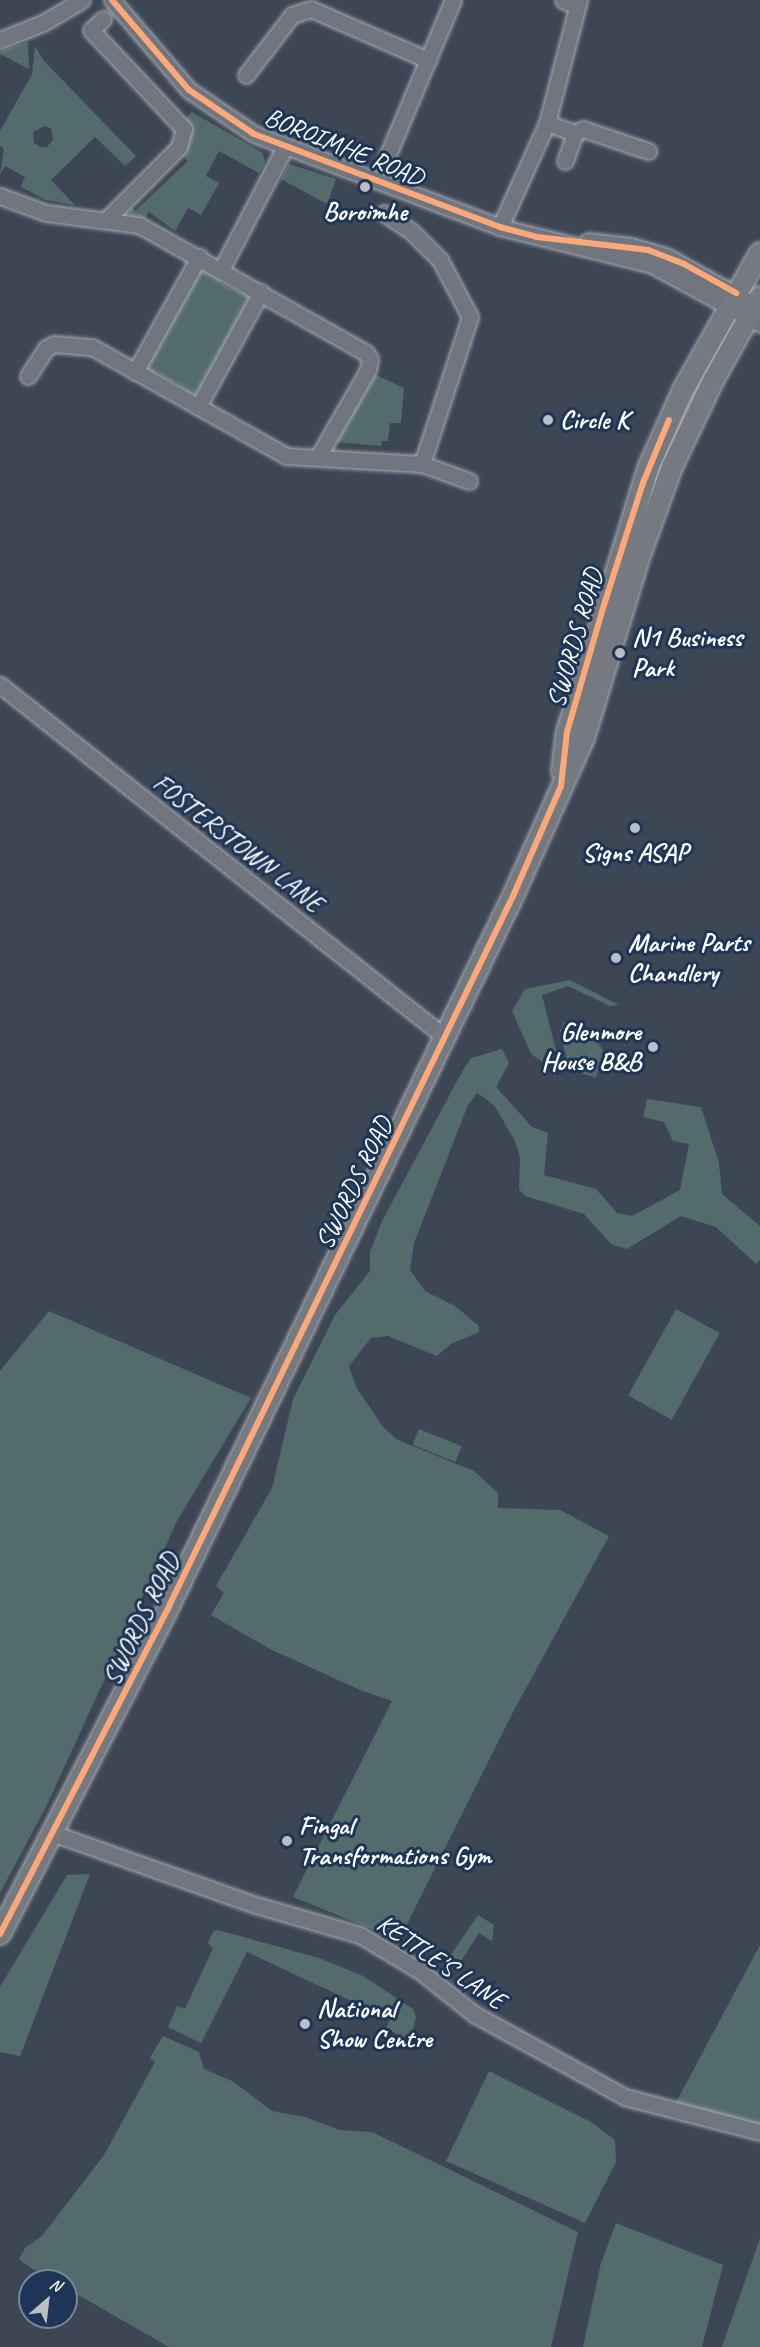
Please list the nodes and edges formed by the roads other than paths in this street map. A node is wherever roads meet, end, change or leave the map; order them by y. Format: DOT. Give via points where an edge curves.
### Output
graph roads {
  1 [pos="82,0"];
  2 [pos="112,0"];
  3 [pos="453,0"];
  4 [pos="573,2"];
  5 [pos="103,19"];
  6 [pos="0,40"];
  7 [pos="428,60"];
  8 [pos="246,75"];
  9 [pos="547,123"];
  10 [pos="574,133"];
  11 [pos="285,147"];
  12 [pos="648,151"];
  13 [pos="565,160"];
  14 [pos="384,164"];
  15 [pos="0,196"];
  16 [pos="384,213"];
  17 [pos="106,220"];
  18 [pos="500,226"];
  19 [pos="760,253"];
  20 [pos="199,257"];
  21 [pos="221,270"];
  22 [pos="261,292"];
  23 [pos="732,299"];
  24 [pos="757,310"];
  25 [pos="135,372"];
  26 [pos="28,376"];
  27 [pos="198,407"];
  28 [pos="318,457"];
  29 [pos="422,464"];
  30 [pos="469,481"];
  31 [pos="0,685"];
  32 [pos="561,786"];
  33 [pos="446,1038"];
  34 [pos="55,1834"];
  35 [pos="0,1934"];
  36 [pos="760,2132"];
  1 -- 6 [label="street" via="43,23"];
  2 -- 11 [label="street, BOROIMHE ROAD" via="177,79 205,104"];
  3 -- 7 [label="street"];
  4 -- 9 [label="street"];
  5 -- 17 [label="street" via="91,30 184,129 179,147"];
  7 -- 8 [label="street" via="336,16 311,9 292,15"];
  7 -- 14 [label="street"];
  9 -- 10 [label="street"];
  9 -- 18 [label="street"];
  10 -- 12 [label="street" via="583,129"];
  10 -- 13 [label="street"];
  11 -- 18 [label="street, BOROIMHE ROAD"];
  11 -- 21 [label="street"];
  15 -- 17 [label="street" via="25,209"];
  16 -- 29 [label="street" via="412,232 440,260 470,317"];
  17 -- 20 [label="street" via="139,225"];
  18 -- 23 [label="street, BOROIMHE ROAD" via="537,237 648,250 684,264"];
  19 -- 23 [label="main road, SWORDS ROAD"];
  20 -- 21 [label="street"];
  20 -- 25 [label="street"];
  21 -- 22 [label="street"];
  22 -- 27 [label="street"];
  22 -- 28 [label="street" via="354,345 370,359"];
  23 -- 24 [label="street, BOROIMHE ROAD"];
  23 -- 32 [label="main road, SWORDS ROAD" via="678,399 643,483 567,732"];
  24 -- 32 [label="main road, SWORDS ROAD" via="672,467 639,558 584,738"];
  25 -- 26 [label="street" via="92,347 54,344 41,353"];
  25 -- 27 [label="street"];
  27 -- 28 [label="street" via="286,456"];
  28 -- 29 [label="street"];
  29 -- 30 [label="street"];
  31 -- 33 [label="street, FOSTERSTOWN LANE"];
  32 -- 33 [label="main road, SWORDS ROAD"];
  33 -- 34 [label="main road, SWORDS ROAD"];
  34 -- 35 [label="main road, SWORDS ROAD"];
  34 -- 36 [label="street, KETTLE'S LANE" via="256,1905 360,1935 420,1971 474,2014 625,2097"];
}
